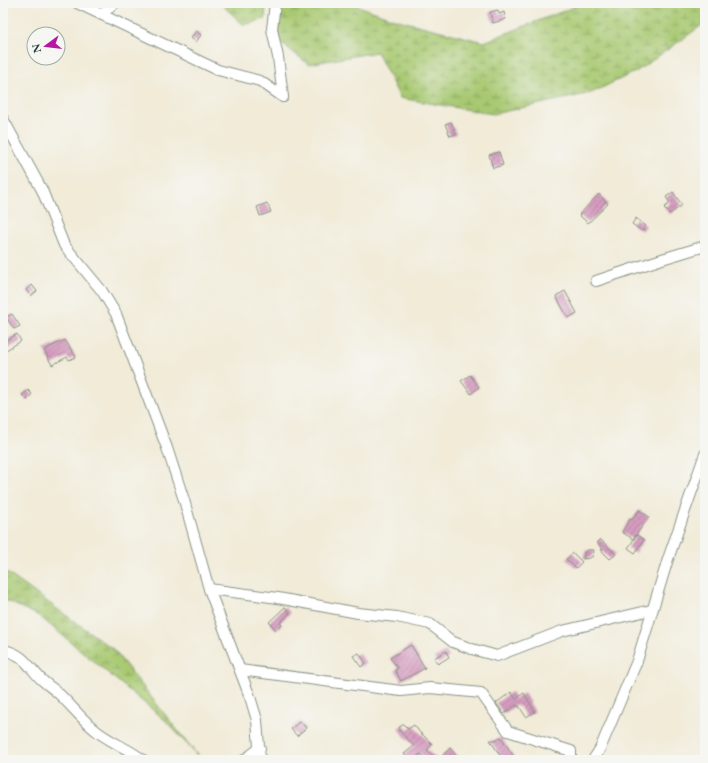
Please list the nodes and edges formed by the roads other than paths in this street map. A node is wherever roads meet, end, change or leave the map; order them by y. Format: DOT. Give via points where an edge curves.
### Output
graph roads {
  1 [pos="77,3"];
  2 [pos="115,3"];
  3 [pos="275,3"];
  4 [pos="102,14"];
  5 [pos="3,119"];
  6 [pos="705,246"];
  7 [pos="596,281"];
  8 [pos="705,454"];
  9 [pos="209,589"];
  10 [pos="651,610"];
  11 [pos="3,650"];
  12 [pos="240,670"];
  13 [pos="260,748"];
  14 [pos="143,760"];
  15 [pos="244,760"];
  16 [pos="260,760"];
  17 [pos="571,760"];
  18 [pos="593,760"];
  1 -- 4 [label="street"];
  2 -- 4 [label="street"];
  3 -- 4 [label="street" via="272,29 283,97 260,81 218,70"];
  5 -- 9 [label="street" via="42,190 64,245 102,291 116,314 167,448"];
  6 -- 7 [label="street"];
  8 -- 10 [label="street"];
  9 -- 10 [label="street" via="430,624 453,642 497,656 562,631"];
  9 -- 12 [label="street"];
  10 -- 18 [label="street" via="637,661"];
  11 -- 14 [label="street" via="23,658 41,679 93,728"];
  12 -- 13 [label="street" via="257,720"];
  12 -- 17 [label="street" via="401,691 430,688 481,693 508,731 571,751"];
  13 -- 15 [label="street"];
  13 -- 16 [label="street"];
}
